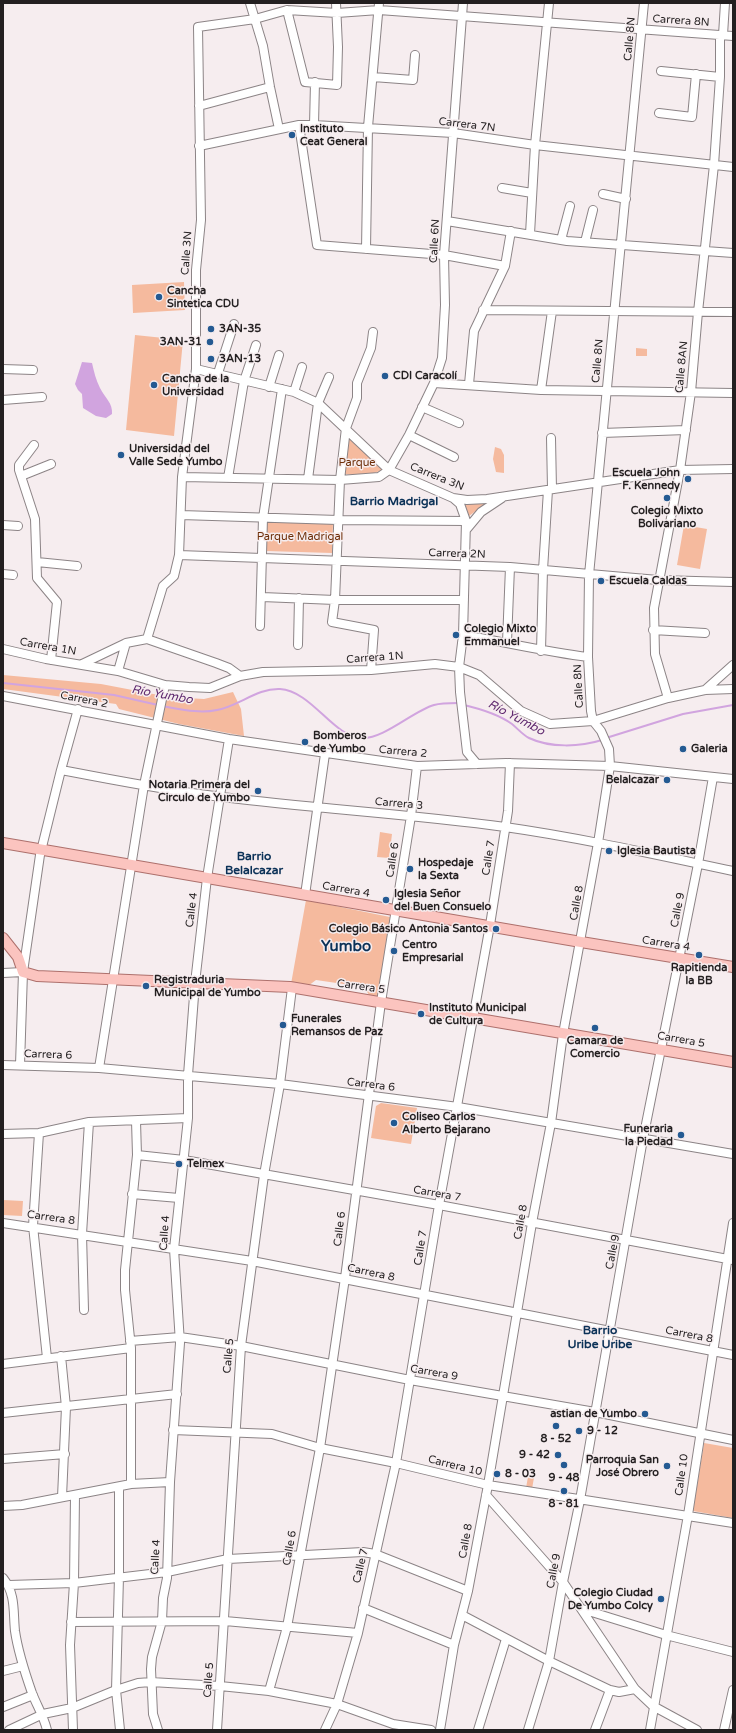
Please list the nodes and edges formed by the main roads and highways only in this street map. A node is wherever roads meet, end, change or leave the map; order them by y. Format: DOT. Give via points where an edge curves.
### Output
graph roads {
  1 [pos="3,843"];
  2 [pos="3,938"];
  3 [pos="733,967"];
  4 [pos="733,1062"];
  1 -- 3 [label="main road, Carrera 4"];
  2 -- 4 [label="main road, Carrera 5" via="18,957 23,972 37,976 292,988"];
}
